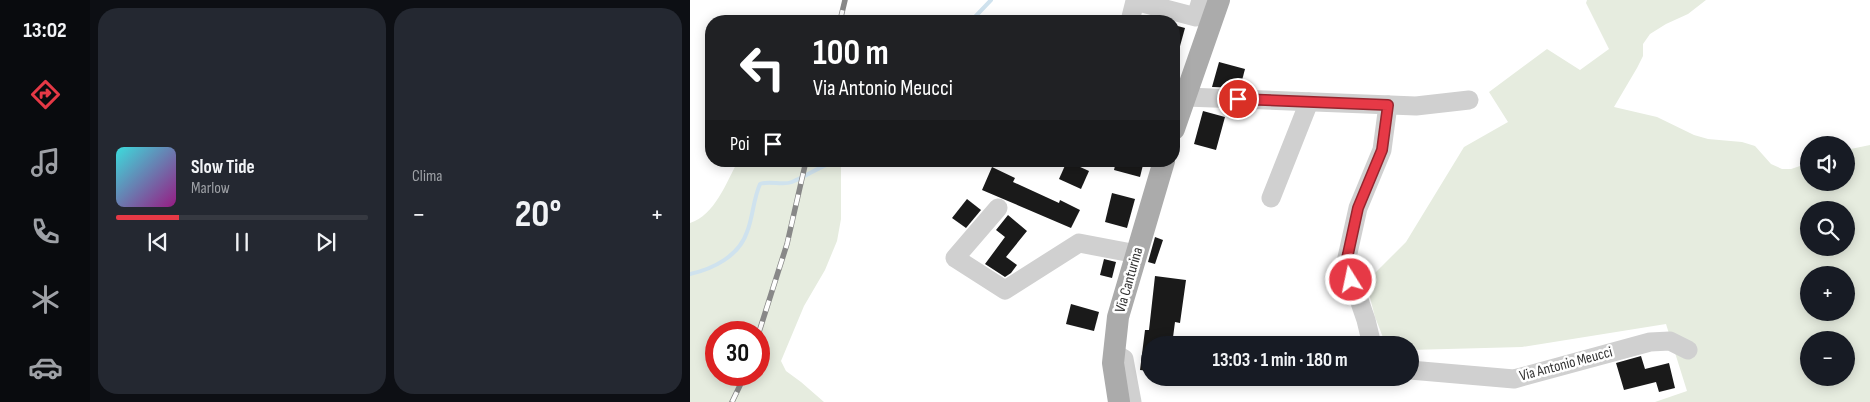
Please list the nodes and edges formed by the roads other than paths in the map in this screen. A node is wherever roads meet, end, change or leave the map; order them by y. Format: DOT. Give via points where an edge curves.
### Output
graph roads {
  1 [pos="1201,0"];
  2 [pos="1219,0"];
  3 [pos="1132,15"];
  4 [pos="1186,97"];
  5 [pos="1469,100"];
  6 [pos="1309,102"];
  7 [pos="1388,105"];
  8 [pos="1180,113"];
  9 [pos="1162,167"];
  10 [pos="1271,198"];
  11 [pos="998,208"];
  12 [pos="1137,254"];
  13 [pos="1370,336"];
  14 [pos="1688,350"];
  15 [pos="1114,353"];
  16 [pos="1419,371"];
  17 [pos="1119,402"];
  18 [pos="1132,402"];
  1 -- 3 [label="street" via="1196,17 1136,1"];
  2 -- 4 [label="main road"];
  4 -- 6 [label="street"];
  4 -- 8 [label="main road"];
  5 -- 7 [label="street" via="1416,106"];
  6 -- 7 [label="street"];
  6 -- 10 [label="street"];
  7 -- 13 [label="street" via="1382,150 1358,208 1346,262"];
  9 -- 12 [label="main road, Via Canturina"];
  11 -- 12 [label="street" via="955,258 1005,290 1079,243"];
  12 -- 15 [label="main road, Via Canturina" via="1118,317"];
  14 -- 16 [label="street, Via Antonio Meucci" via="1670,341 1650,342 1514,378"];
  15 -- 17 [label="main road, Via Canturina"];
  15 -- 18 [label="street" via="1124,359"];
}
